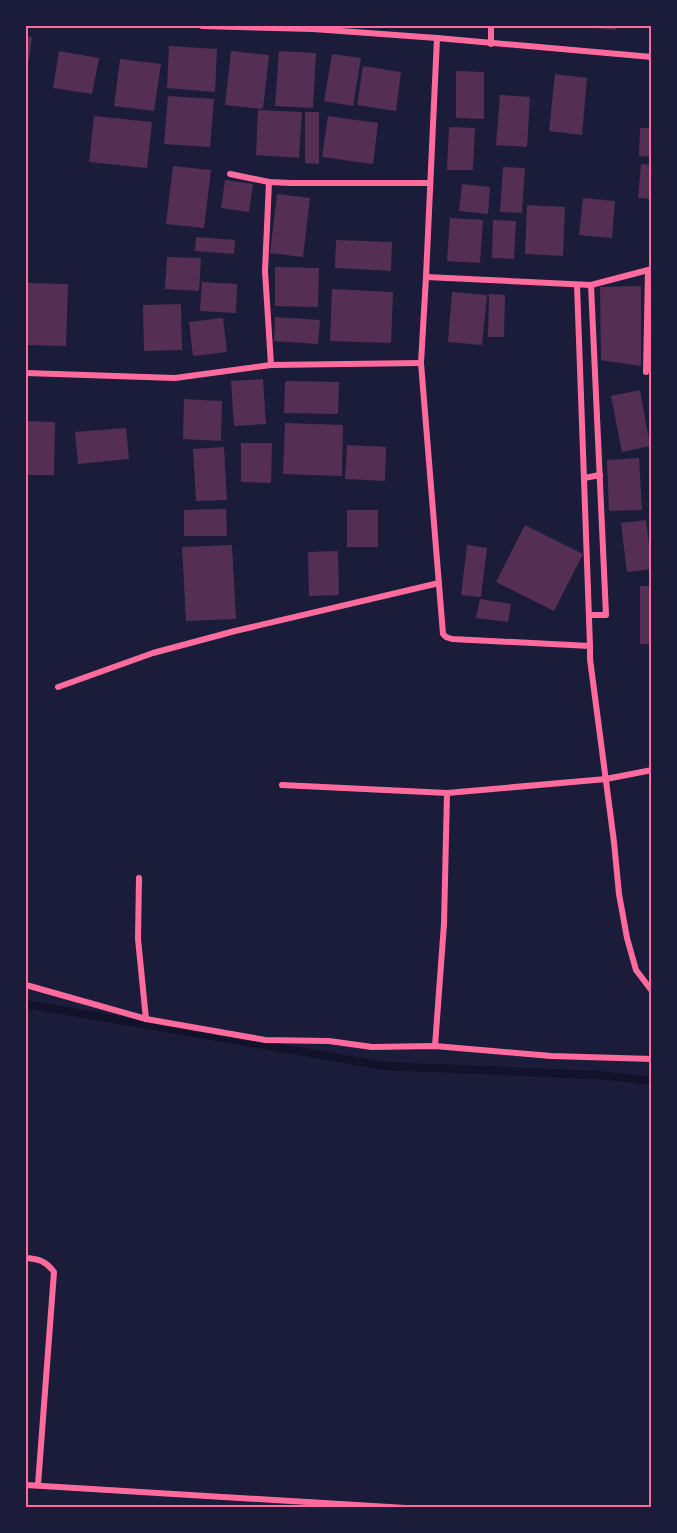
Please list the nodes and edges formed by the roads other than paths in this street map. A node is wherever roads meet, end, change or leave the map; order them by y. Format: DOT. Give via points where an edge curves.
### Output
graph roads {
  1 [pos="202,26"];
  2 [pos="491,26"];
  3 [pos="313,27"];
  4 [pos="437,38"];
  5 [pos="491,44"];
  6 [pos="651,57"];
  7 [pos="230,174"];
  8 [pos="269,182"];
  9 [pos="430,183"];
  10 [pos="650,269"];
  11 [pos="426,277"];
  12 [pos="577,285"];
  13 [pos="591,285"];
  14 [pos="421,363"];
  15 [pos="271,365"];
  16 [pos="646,372"];
  17 [pos="26,373"];
  18 [pos="600,475"];
  19 [pos="584,478"];
  20 [pos="439,583"];
  21 [pos="589,615"];
  22 [pos="590,646"];
  23 [pos="58,687"];
  24 [pos="651,770"];
  25 [pos="606,779"];
  26 [pos="282,786"];
  27 [pos="447,793"];
  28 [pos="139,878"];
  29 [pos="26,985"];
  30 [pos="651,991"];
  31 [pos="146,1019"];
  32 [pos="435,1046"];
  33 [pos="651,1059"];
  34 [pos="26,1258"];
  35 [pos="26,1485"];
  36 [pos="38,1485"];
  37 [pos="406,1508"];
  1 -- 3 [label="street"];
  2 -- 5 [label="street"];
  3 -- 4 [label="street"];
  4 -- 5 [label="street"];
  4 -- 9 [label="street"];
  5 -- 6 [label="street"];
  7 -- 8 [label="street"];
  8 -- 9 [label="street"];
  8 -- 15 [label="street" via="265,271"];
  9 -- 11 [label="street"];
  10 -- 13 [label="street"];
  10 -- 16 [label="street"];
  11 -- 12 [label="street"];
  11 -- 14 [label="street"];
  12 -- 13 [label="street"];
  12 -- 19 [label="street"];
  13 -- 18 [label="street"];
  14 -- 15 [label="street"];
  14 -- 20 [label="street"];
  15 -- 17 [label="street" via="175,378"];
  18 -- 19 [label="street"];
  18 -- 21 [label="street" via="606,615"];
  19 -- 21 [label="street"];
  20 -- 22 [label="street" via="446,637"];
  20 -- 23 [label="street" via="153,653"];
  21 -- 22 [label="street"];
  22 -- 25 [label="street"];
  24 -- 25 [label="street"];
  25 -- 27 [label="street"];
  25 -- 30 [label="street" via="627,938 636,970"];
  26 -- 27 [label="street"];
  27 -- 32 [label="street" via="444,924"];
  28 -- 31 [label="street" via="138,939"];
  29 -- 31 [label="street"];
  31 -- 32 [label="street" via="265,1040 329,1041 372,1047"];
  32 -- 33 [label="street" via="551,1056"];
  34 -- 36 [label="street" via="48,1264 54,1272"];
  35 -- 36 [label="street"];
  36 -- 37 [label="street"];
}
